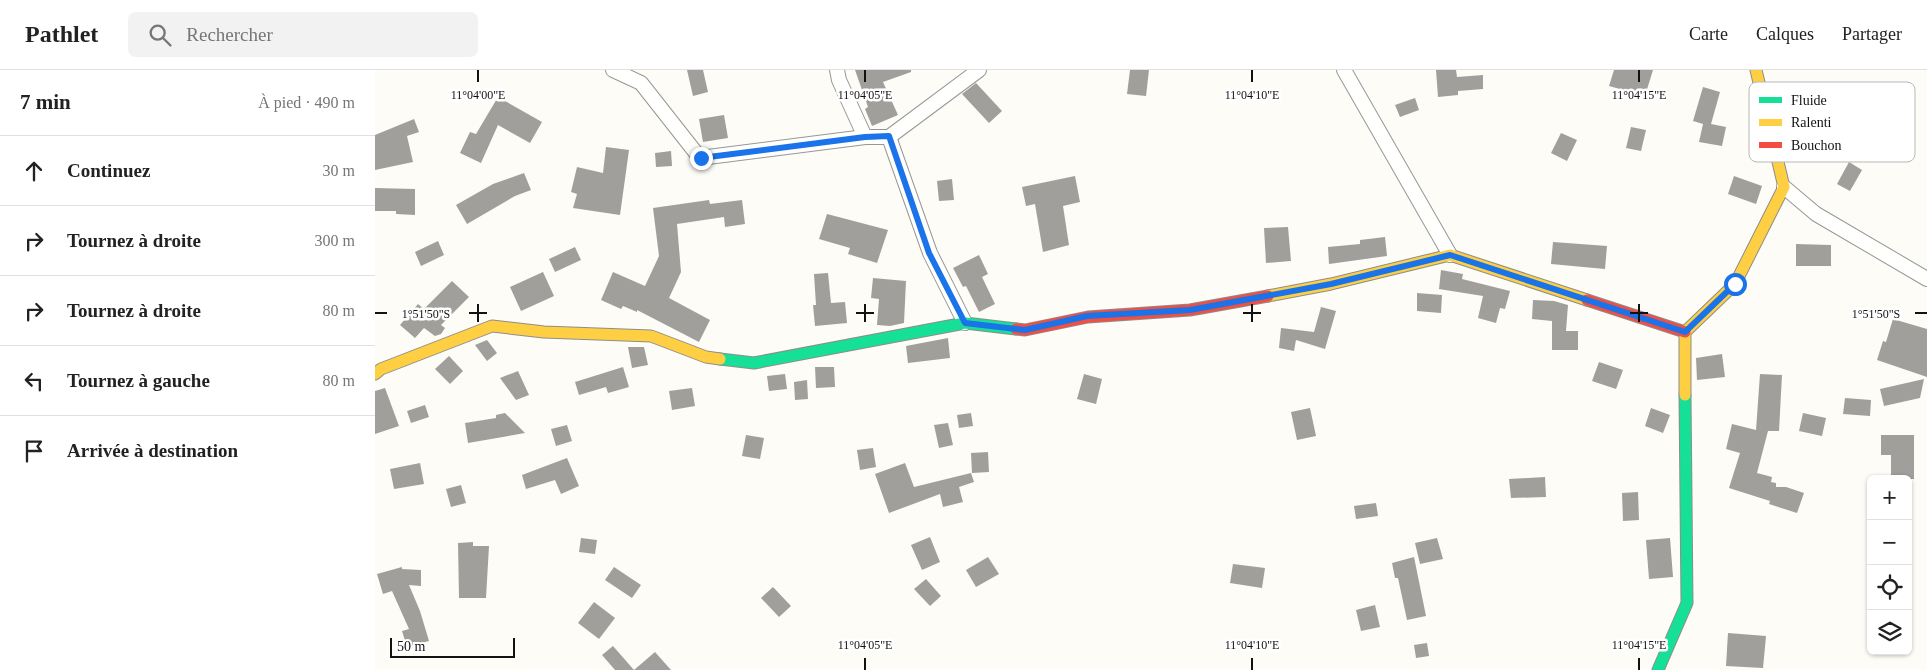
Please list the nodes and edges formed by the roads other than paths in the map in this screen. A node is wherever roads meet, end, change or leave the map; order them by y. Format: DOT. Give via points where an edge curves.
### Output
graph roads {
  1 [pos="613,70"];
  2 [pos="837,70"];
  3 [pos="979,70"];
  4 [pos="1344,70"];
  5 [pos="889,136"];
  6 [pos="865,137"];
  7 [pos="1778,162"];
  8 [pos="1784,188"];
  9 [pos="1450,255"];
  10 [pos="1927,279"];
  11 [pos="965,323"];
  12 [pos="1685,332"];
  13 [pos="375,374"];
  14 [pos="1658,670"];
  1 -- 6 [label="street" via="641,83 701,158"];
  2 -- 6 [label="street"];
  3 -- 5 [label="street"];
  4 -- 9 [label="street"];
  5 -- 6 [label="street"];
  5 -- 11 [label="street" via="929,253"];
  7 -- 8 [label="street"];
  8 -- 10 [label="street" via="1817,214"];
  8 -- 12 [label="street" via="1735,284"];
  9 -- 11 [label="street" via="1331,284 1190,310 1087,316 1025,330"];
  9 -- 12 [label="street"];
  11 -- 13 [label="street" via="754,363 706,357 651,336 544,332 492,326"];
  12 -- 14 [label="street" via="1687,603"];
}
